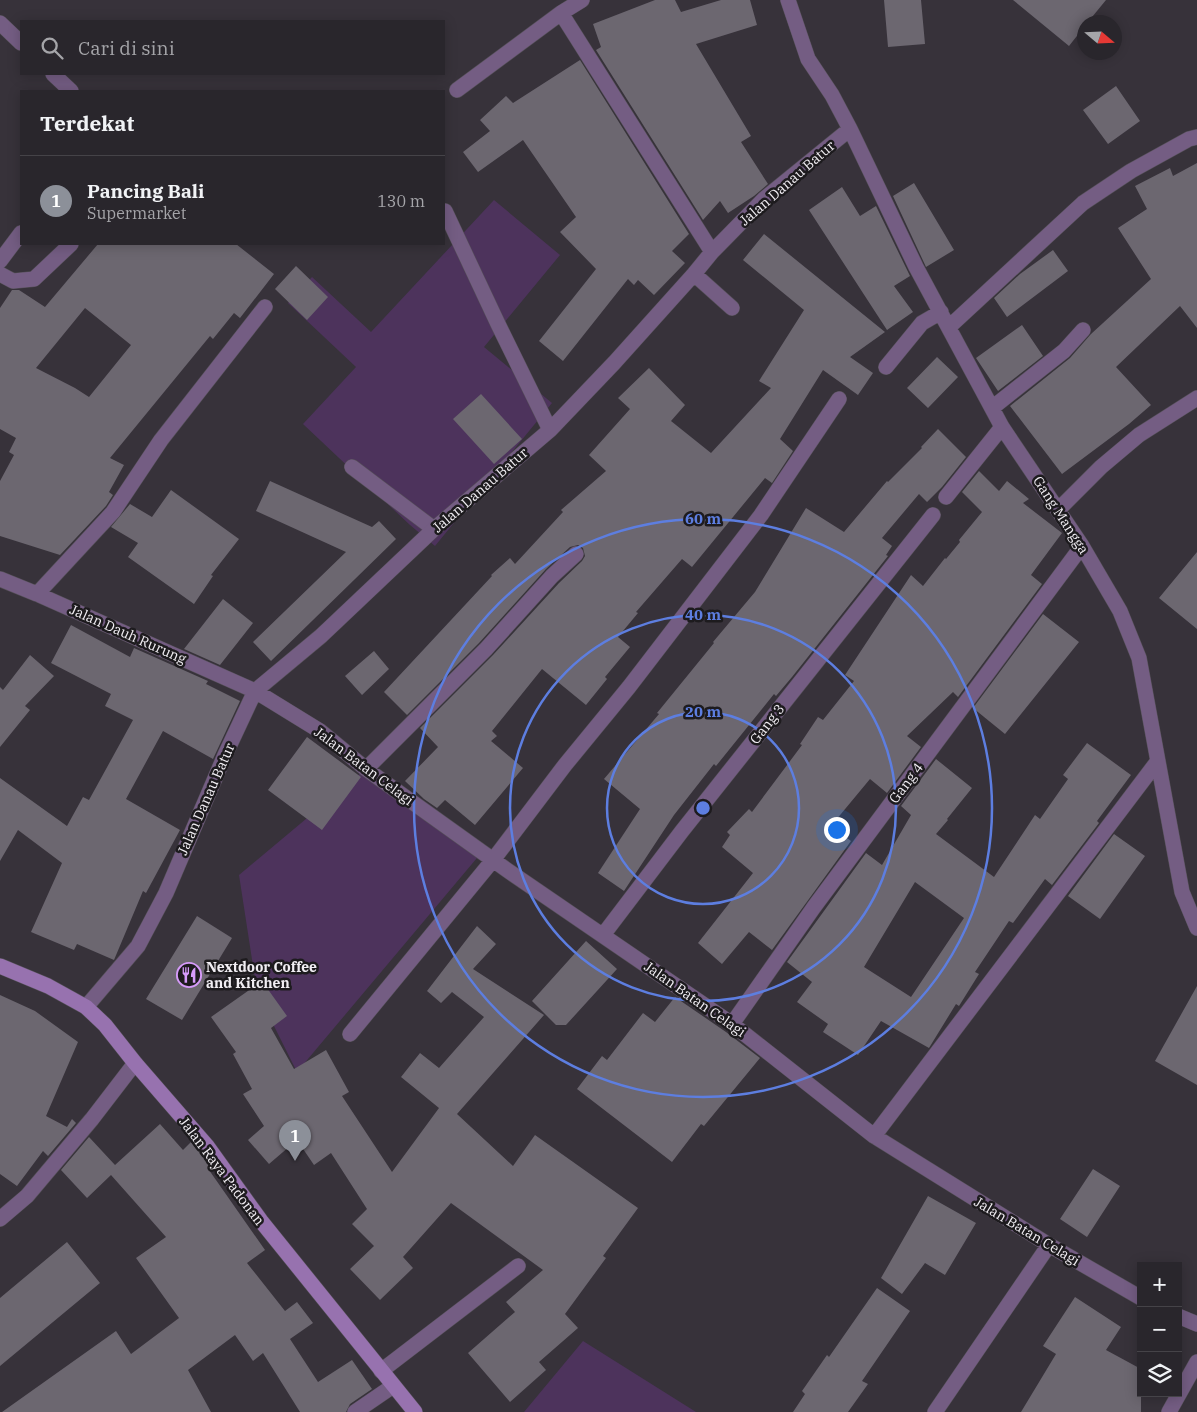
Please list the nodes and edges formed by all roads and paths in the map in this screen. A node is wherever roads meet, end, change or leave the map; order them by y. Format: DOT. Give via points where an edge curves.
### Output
graph roads {
  1 [pos="582,0"];
  2 [pos="788,0"];
  3 [pos="561,13"];
  4 [pos="0,22"];
  5 [pos="20,42"];
  6 [pos="54,75"];
  7 [pos="70,90"];
  8 [pos="457,90"];
  9 [pos="850,129"];
  10 [pos="1197,137"];
  11 [pos="445,211"];
  12 [pos="20,234"];
  13 [pos="70,245"];
  14 [pos="712,252"];
  15 [pos="0,261"];
  16 [pos="0,274"];
  17 [pos="694,274"];
  18 [pos="265,307"];
  19 [pos="732,308"];
  20 [pos="941,312"];
  21 [pos="949,327"];
  22 [pos="1083,330"];
  23 [pos="886,367"];
  24 [pos="1197,398"];
  25 [pos="839,399"];
  26 [pos="992,408"];
  27 [pos="1002,427"];
  28 [pos="550,430"];
  29 [pos="352,467"];
  30 [pos="946,497"];
  31 [pos="1058,510"];
  32 [pos="932,515"];
  33 [pos="434,529"];
  34 [pos="1082,546"];
  35 [pos="576,554"];
  36 [pos="0,579"];
  37 [pos="37,594"];
  38 [pos="255,690"];
  39 [pos="1157,762"];
  40 [pos="366,769"];
  41 [pos="493,860"];
  42 [pos="1197,928"];
  43 [pos="603,936"];
  44 [pos="0,966"];
  45 [pos="86,1006"];
  46 [pos="732,1024"];
  47 [pos="350,1034"];
  48 [pos="136,1063"];
  49 [pos="874,1136"];
  50 [pos="0,1220"];
  51 [pos="1048,1245"];
  52 [pos="518,1266"];
  53 [pos="1137,1296"];
  54 [pos="1182,1318"];
  55 [pos="1197,1324"];
  56 [pos="1197,1362"];
  57 [pos="381,1371"];
  58 [pos="393,1386"];
  59 [pos="355,1412"];
  60 [pos="415,1412"];
  61 [pos="936,1412"];
  62 [pos="1169,1412"];
  1 -- 3 [label="street"];
  2 -- 9 [label="street" via="808,59"];
  3 -- 8 [label="street"];
  3 -- 14 [label="street"];
  4 -- 5 [label="street"];
  6 -- 7 [label="street"];
  9 -- 14 [label="street, Jalan Danau Batur" via="764,199"];
  9 -- 20 [label="street, Gang Mangga"];
  10 -- 21 [label="street" via="1131,171 1083,202"];
  11 -- 28 [label="street"];
  12 -- 15 [label="street"];
  13 -- 16 [label="street" via="34,279 14,281"];
  14 -- 17 [label="street, Jalan Danau Batur"];
  17 -- 19 [label="street"];
  17 -- 28 [label="street, Jalan Danau Batur"];
  18 -- 37 [label="street" via="161,440 114,512"];
  20 -- 21 [label="street, Gang Mangga"];
  20 -- 23 [label="street" via="922,323"];
  21 -- 26 [label="street, Gang Mangga"];
  22 -- 26 [label="street" via="1064,351"];
  24 -- 31 [label="street" via="1139,435"];
  25 -- 41 [label="street" via="761,515"];
  26 -- 27 [label="street, Gang Mangga"];
  27 -- 30 [label="street"];
  27 -- 31 [label="street, Gang Mangga"];
  28 -- 33 [label="street, Jalan Danau Batur"];
  29 -- 33 [label="street"];
  31 -- 34 [label="street, Gang Mangga"];
  32 -- 43 [label="street, Gang 3"];
  33 -- 38 [label="street, Jalan Danau Batur" via="321,636"];
  34 -- 39 [label="street, Gang Mangga" via="1120,611 1139,658"];
  34 -- 46 [label="street, Gang 4" via="820,899"];
  35 -- 40 [label="street"];
  36 -- 37 [label="street, Jalan Dauh Rurung"];
  37 -- 38 [label="street, Jalan Dauh Rurung"];
  38 -- 40 [label="street, Jalan Batan Celagi" via="320,731"];
  38 -- 45 [label="street, Jalan Danau Batur" via="166,893 138,946"];
  39 -- 42 [label="street, Gang Mangga" via="1182,892"];
  39 -- 49 [label="street"];
  40 -- 41 [label="street, Jalan Batan Celagi"];
  41 -- 43 [label="street, Jalan Batan Celagi"];
  41 -- 47 [label="street"];
  43 -- 46 [label="street, Jalan Batan Celagi"];
  44 -- 45 [label="main road, Jalan Raya Padonan"];
  45 -- 48 [label="main road, Jalan Raya Padonan"];
  46 -- 49 [label="street, Jalan Batan Celagi"];
  48 -- 50 [label="street" via="27,1196"];
  48 -- 57 [label="main road, Jalan Raya Padonan" via="207,1146 261,1222"];
  49 -- 51 [label="street, Jalan Batan Celagi"];
  51 -- 53 [label="street, Jalan Batan Celagi"];
  51 -- 61 [label="street"];
  52 -- 57 [label="street"];
  54 -- 55 [label="street"];
  56 -- 62 [label="street"];
  57 -- 58 [label="main road, Jalan Raya Padonan"];
  58 -- 59 [label="street"];
  58 -- 60 [label="main road, Jalan Raya Padonan"];
}
